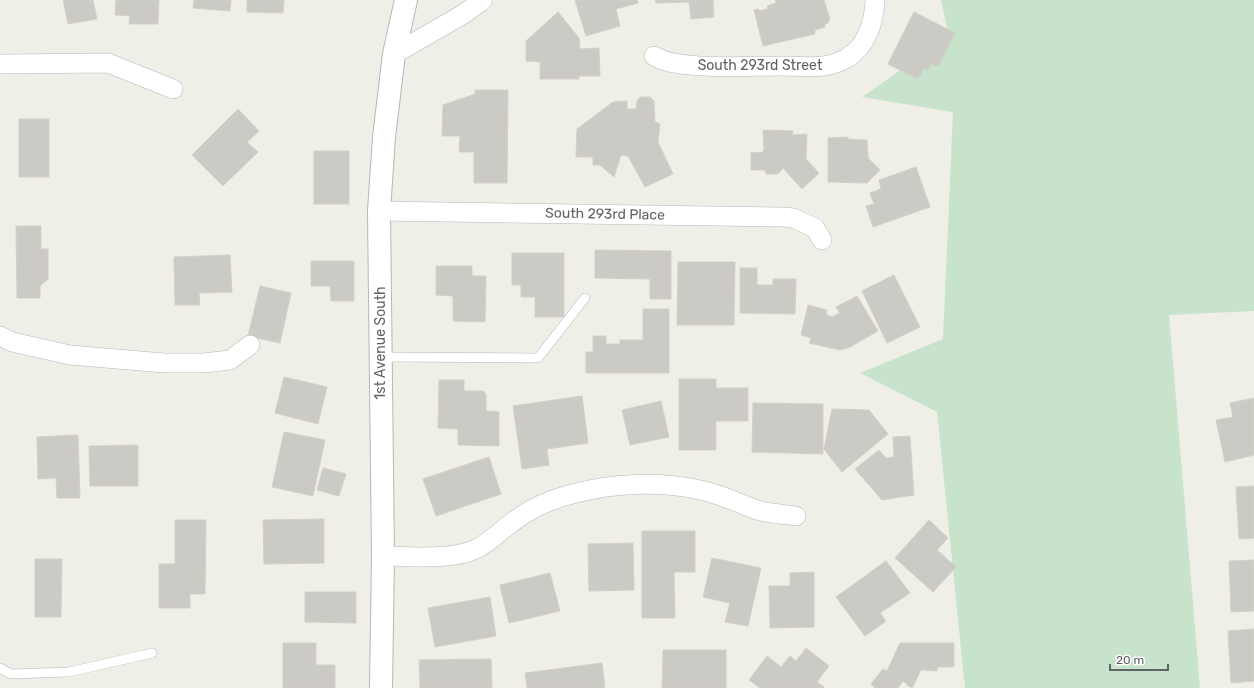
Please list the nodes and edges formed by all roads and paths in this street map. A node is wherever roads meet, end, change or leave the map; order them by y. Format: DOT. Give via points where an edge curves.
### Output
graph roads {
  1 [pos="406,0"];
  2 [pos="483,0"];
  3 [pos="876,0"];
  4 [pos="394,54"];
  5 [pos="654,56"];
  6 [pos="0,64"];
  7 [pos="173,89"];
  8 [pos="379,211"];
  9 [pos="822,240"];
  10 [pos="585,298"];
  11 [pos="0,336"];
  12 [pos="250,345"];
  13 [pos="380,357"];
  14 [pos="796,516"];
  15 [pos="383,556"];
  16 [pos="152,653"];
  17 [pos="0,668"];
  18 [pos="381,688"];
  1 -- 4 [label="street, 1st Avenue South"];
  2 -- 4 [label="street"];
  3 -- 5 [label="street, South 293rd Street" via="873,22 864,41 848,57 836,63 814,66 717,66 673,63"];
  4 -- 8 [label="street, 1st Avenue South" via="384,137"];
  6 -- 7 [label="street" via="108,63"];
  8 -- 9 [label="street, South 293rd Place" via="783,217 793,218 815,228"];
  8 -- 13 [label="street, 1st Avenue South"];
  10 -- 13 [label="lane" via="538,358"];
  11 -- 12 [label="street" via="12,342 70,355 164,363 230,360"];
  13 -- 15 [label="street, 1st Avenue South"];
  14 -- 15 [label="street" via="759,510 723,496 673,485 646,484 598,488 548,502 516,519 485,543 467,552 444,556"];
  15 -- 18 [label="street, 1st Avenue South"];
  16 -- 17 [label="lane" via="69,672 11,674"];
}
